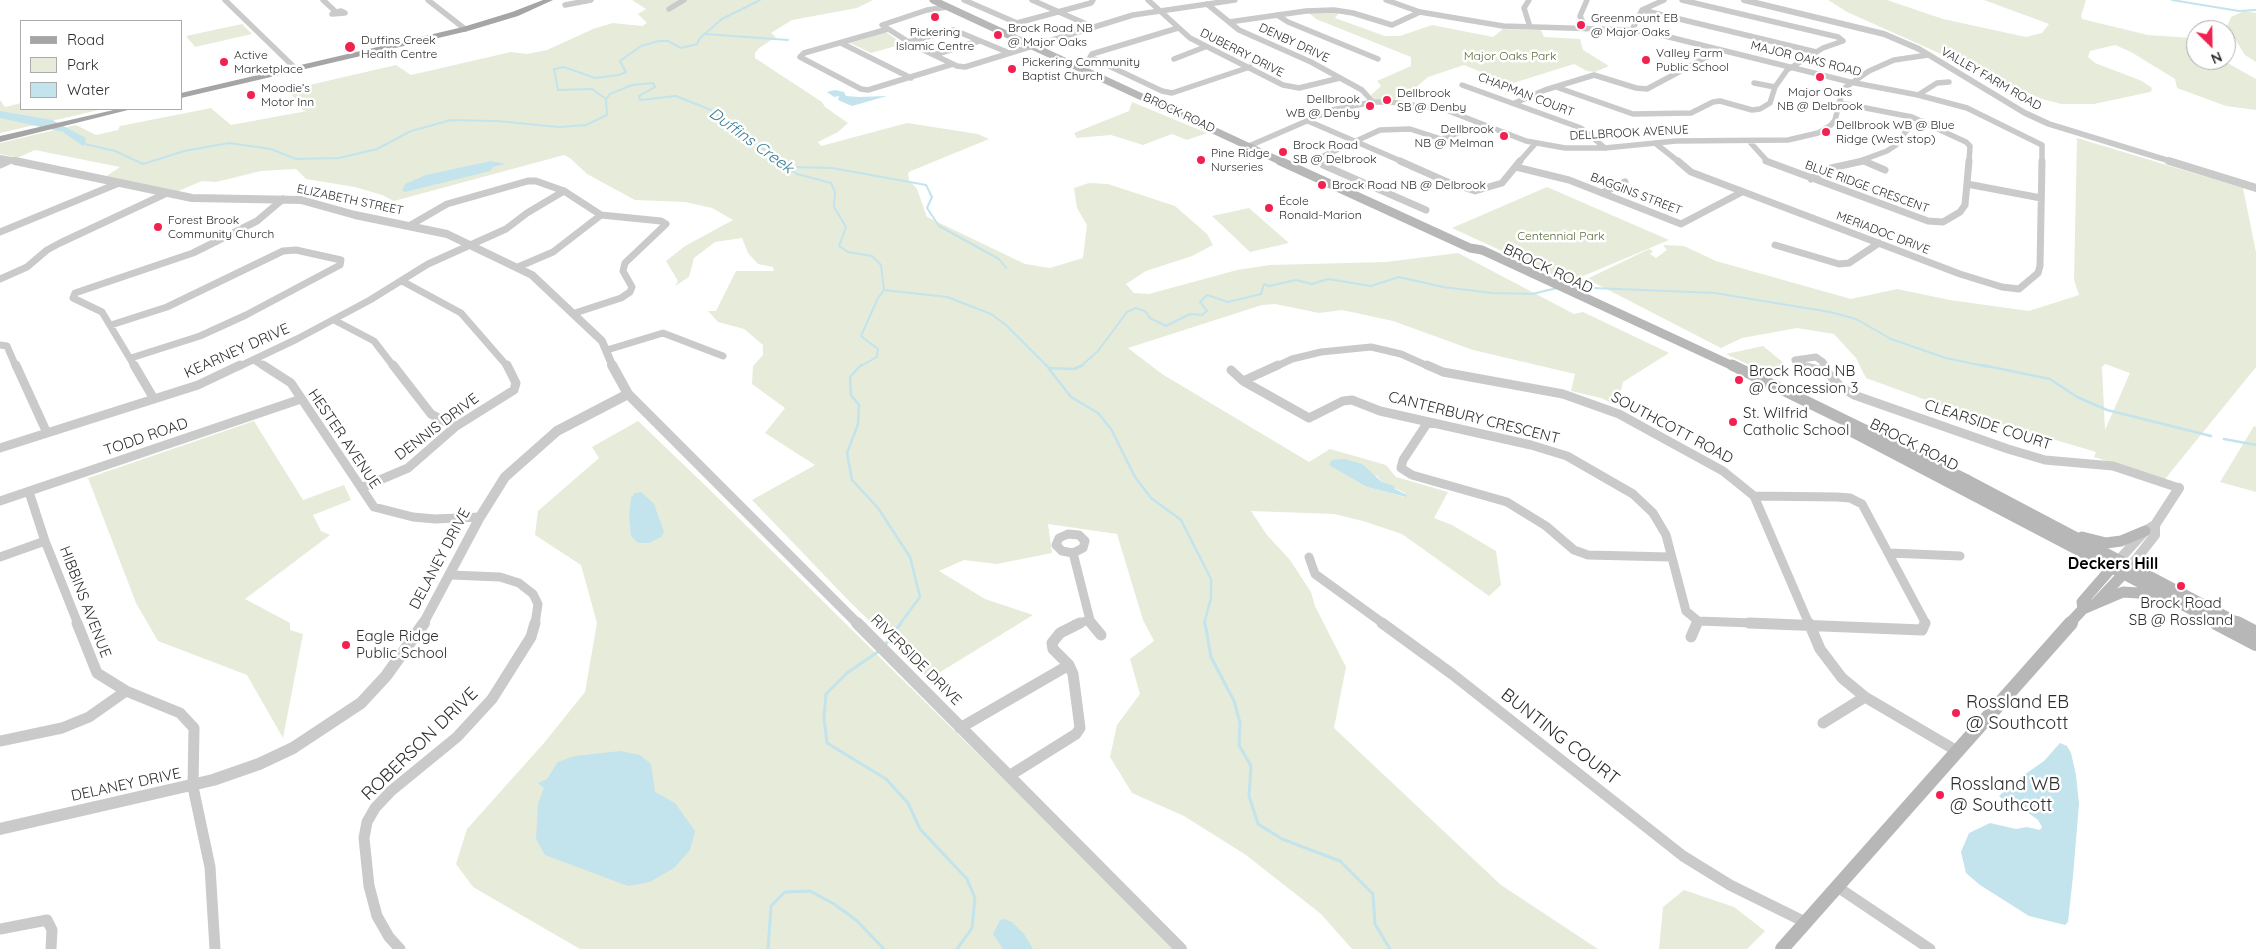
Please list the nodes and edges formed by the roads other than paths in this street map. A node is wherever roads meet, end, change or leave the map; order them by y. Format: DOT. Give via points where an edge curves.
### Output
graph roads {
  1 [pos="225,0"];
  2 [pos="323,0"];
  3 [pos="428,0"];
  4 [pos="549,0"];
  5 [pos="591,0"];
  6 [pos="684,0"];
  7 [pos="933,0"];
  8 [pos="964,0"];
  9 [pos="1032,0"];
  10 [pos="1093,0"];
  11 [pos="1148,0"];
  12 [pos="1235,0"];
  13 [pos="1386,0"];
  14 [pos="1529,0"];
  15 [pos="1587,0"];
  16 [pos="1664,0"];
  17 [pos="1682,0"];
  18 [pos="1744,0"];
  19 [pos="946,4"];
  20 [pos="1207,4"];
  21 [pos="565,5"];
  22 [pos="669,9"];
  23 [pos="1158,10"];
  24 [pos="1642,10"];
  25 [pos="336,12"];
  26 [pos="1059,12"];
  27 [pos="1420,12"];
  28 [pos="1277,15"];
  29 [pos="1228,22"];
  30 [pos="1093,27"];
  31 [pos="465,28"];
  32 [pos="1178,28"];
  33 [pos="1530,28"];
  34 [pos="888,29"];
  35 [pos="1586,29"];
  36 [pos="1632,30"];
  37 [pos="979,41"];
  38 [pos="908,42"];
  39 [pos="840,43"];
  40 [pos="1032,45"];
  41 [pos="1205,47"];
  42 [pos="1720,50"];
  43 [pos="1007,52"];
  44 [pos="1816,52"];
  45 [pos="934,55"];
  46 [pos="1928,55"];
  47 [pos="1174,59"];
  48 [pos="1378,59"];
  49 [pos="953,64"];
  50 [pos="1250,67"];
  51 [pos="295,68"];
  52 [pos="1790,68"];
  53 [pos="910,78"];
  54 [pos="1340,78"];
  55 [pos="1850,82"];
  56 [pos="1949,82"];
  57 [pos="1754,83"];
  58 [pos="1462,85"];
  59 [pos="1556,87"];
  60 [pos="1775,87"];
  61 [pos="1918,95"];
  62 [pos="182,96"];
  63 [pos="1373,102"];
  64 [pos="1515,103"];
  65 [pos="1840,103"];
  66 [pos="124,110"];
  67 [pos="1308,120"];
  68 [pos="1922,121"];
  69 [pos="1482,124"];
  70 [pos="3,139"];
  71 [pos="1447,139"];
  72 [pos="1355,141"];
  73 [pos="1749,141"];
  74 [pos="1455,143"];
  75 [pos="1655,143"];
  76 [pos="1535,144"];
  77 [pos="1249,146"];
  78 [pos="1605,148"];
  79 [pos="0,158"];
  80 [pos="9,160"];
  81 [pos="1864,161"];
  82 [pos="0,165"];
  83 [pos="1516,167"];
  84 [pos="1885,170"];
  85 [pos="1810,179"];
  86 [pos="1625,182"];
  87 [pos="118,183"];
  88 [pos="1967,184"];
  89 [pos="2256,188"];
  90 [pos="564,191"];
  91 [pos="1742,192"];
  92 [pos="167,193"];
  93 [pos="1602,193"];
  94 [pos="2041,198"];
  95 [pos="283,199"];
  96 [pos="1426,210"];
  97 [pos="601,215"];
  98 [pos="409,226"];
  99 [pos="0,232"];
  100 [pos="1879,243"];
  101 [pos="470,245"];
  102 [pos="1775,245"];
  103 [pos="518,267"];
  104 [pos="0,279"];
  105 [pos="402,281"];
  106 [pos="1588,302"];
  107 [pos="575,313"];
  108 [pos="334,320"];
  109 [pos="111,324"];
  110 [pos="0,346"];
  111 [pos="607,350"];
  112 [pos="723,356"];
  113 [pos="131,358"];
  114 [pos="254,360"];
  115 [pos="1231,370"];
  116 [pos="1827,372"];
  117 [pos="1243,380"];
  118 [pos="628,394"];
  119 [pos="154,399"];
  120 [pos="301,400"];
  121 [pos="1428,422"];
  122 [pos="455,427"];
  123 [pos="47,433"];
  124 [pos="0,448"];
  125 [pos="361,488"];
  126 [pos="2179,488"];
  127 [pos="29,492"];
  128 [pos="1754,496"];
  129 [pos="0,501"];
  130 [pos="480,517"];
  131 [pos="2043,520"];
  132 [pos="2150,528"];
  133 [pos="45,541"];
  134 [pos="1073,552"];
  135 [pos="1890,554"];
  136 [pos="1670,556"];
  137 [pos="1960,556"];
  138 [pos="0,557"];
  139 [pos="1309,557"];
  140 [pos="2120,567"];
  141 [pos="451,575"];
  142 [pos="2166,596"];
  143 [pos="2087,608"];
  144 [pos="1090,620"];
  145 [pos="1698,621"];
  146 [pos="1810,626"];
  147 [pos="2256,634"];
  148 [pos="1101,635"];
  149 [pos="1691,637"];
  150 [pos="2256,644"];
  151 [pos="1068,665"];
  152 [pos="126,691"];
  153 [pos="1865,697"];
  154 [pos="1823,723"];
  155 [pos="960,728"];
  156 [pos="0,741"];
  157 [pos="1957,751"];
  158 [pos="1009,776"];
  159 [pos="193,787"];
  160 [pos="0,829"];
  161 [pos="1839,888"];
  162 [pos="1807,923"];
  163 [pos="0,929"];
  164 [pos="51,949"];
  165 [pos="215,949"];
  166 [pos="400,949"];
  167 [pos="1181,949"];
  168 [pos="1782,949"];
  169 [pos="1930,949"];
  1 -- 51 [label="street"];
  2 -- 25 [label="street"];
  3 -- 31 [label="street"];
  4 -- 31 [label="main road" via="515,14"];
  5 -- 21 [label="street"];
  6 -- 22 [label="street"];
  7 -- 19 [label="main road, BROCK ROAD"];
  8 -- 26 [label="street" via="1017,23"];
  9 -- 26 [label="street"];
  10 -- 26 [label="street"];
  11 -- 23 [label="street, DUBERRY DRIVE"];
  12 -- 20 [label="street"];
  13 -- 27 [label="street, MAJOR OAKS ROAD"];
  14 -- 33 [label="street" via="1524,15"];
  15 -- 35 [label="street" via="1580,16"];
  16 -- 24 [label="street"];
  17 -- 44 [label="street" via="1842,38 1843,41"];
  18 -- 46 [label="street, VALLEY FARM ROAD" via="1876,31"];
  19 -- 34 [label="street" via="883,23"];
  19 -- 40 [label="main road, BROCK ROAD"];
  20 -- 23 [label="street"];
  20 -- 29 [label="street, DENBY DRIVE"];
  23 -- 30 [label="street"];
  23 -- 32 [label="street, DUBERRY DRIVE"];
  24 -- 36 [label="street"];
  24 -- 44 [label="street"];
  26 -- 30 [label="street"];
  27 -- 28 [label="street" via="1392,25 1342,11"];
  27 -- 33 [label="street, MAJOR OAKS ROAD"];
  28 -- 29 [label="street"];
  28 -- 48 [label="street"];
  29 -- 54 [label="street, DENBY DRIVE"];
  30 -- 40 [label="street"];
  31 -- 51 [label="main road"];
  32 -- 41 [label="street, DUBERRY DRIVE"];
  32 -- 50 [label="street" via="1090,57 1162,92 1172,93"];
  33 -- 35 [label="street, MAJOR OAKS ROAD"];
  34 -- 38 [label="street"];
  34 -- 39 [label="street"];
  35 -- 36 [label="street, MAJOR OAKS ROAD"];
  36 -- 42 [label="street, MAJOR OAKS ROAD"];
  37 -- 38 [label="street" via="954,30"];
  37 -- 43 [label="street"];
  37 -- 45 [label="street"];
  38 -- 45 [label="street"];
  39 -- 53 [label="street"];
  39 -- 53 [label="street" via="800,57 864,90"];
  40 -- 43 [label="street"];
  40 -- 77 [label="main road, BROCK ROAD"];
  41 -- 47 [label="street"];
  41 -- 50 [label="street, DUBERRY DRIVE"];
  42 -- 52 [label="street, MAJOR OAKS ROAD"];
  42 -- 59 [label="street" via="1648,89 1594,75"];
  43 -- 49 [label="street" via="971,67"];
  44 -- 52 [label="street"];
  45 -- 49 [label="street"];
  46 -- 55 [label="street" via="1883,63"];
  46 -- 89 [label="street, VALLEY FARM ROAD" via="2024,113 2049,124"];
  49 -- 53 [label="street"];
  50 -- 54 [label="street, DUBERRY DRIVE" via="1289,88"];
  51 -- 62 [label="main road"];
  52 -- 55 [label="street, MAJOR OAKS ROAD"];
  52 -- 60 [label="street"];
  54 -- 63 [label="street, DENBY DRIVE" via="1362,90"];
  55 -- 61 [label="street, MAJOR OAKS ROAD"];
  55 -- 65 [label="street, DELLBROOK AVENUE"];
  56 -- 61 [label="street" via="1937,82"];
  57 -- 60 [label="street"];
  58 -- 64 [label="street, CHAPMAN COURT"];
  59 -- 60 [label="street" via="1633,114 1690,113 1713,102 1760,110 1770,103"];
  59 -- 64 [label="street"];
  61 -- 94 [label="street, MAJOR OAKS ROAD" via="1968,108 2039,142 2042,145"];
  63 -- 67 [label="street, DELLBROOK AVENUE" via="1332,110"];
  63 -- 69 [label="street, DELLBROOK AVENUE" via="1430,107"];
  64 -- 78 [label="street, CHAPMAN COURT" via="1587,131"];
  65 -- 68 [label="street, BLUE RIDGE CRESCENT"];
  65 -- 73 [label="street, DELLBROOK AVENUE" via="1835,120 1818,133 1788,140"];
  66 -- 70 [label="main road"];
  67 -- 72 [label="street"];
  67 -- 77 [label="street, DELLBROOK AVENUE"];
  68 -- 81 [label="street" via="1906,131 1896,145"];
  68 -- 88 [label="street, BLUE RIDGE CRESCENT" via="1970,146"];
  69 -- 71 [label="street"];
  69 -- 76 [label="street, DELLBROOK AVENUE"];
  71 -- 72 [label="street" via="1435,139 1410,129 1392,128"];
  71 -- 74 [label="street"];
  72 -- 83 [label="street" via="1475,191 1502,183"];
  72 -- 96 [label="street" via="1317,159 1318,162"];
  73 -- 75 [label="street, DELLBROOK AVENUE"];
  73 -- 85 [label="street, BLUE RIDGE CRESCENT" via="1767,162"];
  75 -- 78 [label="street, DELLBROOK AVENUE"];
  75 -- 91 [label="street, MERIADOC DRIVE" via="1691,172"];
  76 -- 78 [label="street, DELLBROOK AVENUE" via="1575,149"];
  76 -- 83 [label="street"];
  77 -- 106 [label="main road, BROCK ROAD" via="1475,253"];
  79 -- 80 [label="street, ELIZABETH STREET"];
  80 -- 82 [label="street"];
  80 -- 87 [label="street, ELIZABETH STREET"];
  81 -- 84 [label="street"];
  81 -- 85 [label="street" via="1830,168"];
  83 -- 93 [label="street, BAGGINS STREET" via="1562,178"];
  85 -- 88 [label="street, BLUE RIDGE CRESCENT" via="1938,222 1960,212 1965,205"];
  86 -- 93 [label="street"];
  87 -- 92 [label="street, ELIZABETH STREET"];
  87 -- 99 [label="street"];
  88 -- 94 [label="street"];
  90 -- 97 [label="street"];
  90 -- 98 [label="street" via="536,181 521,183 447,204"];
  90 -- 101 [label="street" via="506,229"];
  91 -- 93 [label="street, BAGGINS STREET" via="1680,224"];
  91 -- 100 [label="street, MERIADOC DRIVE"];
  92 -- 95 [label="street, ELIZABETH STREET" via="207,199"];
  92 -- 104 [label="street" via="60,242 26,267"];
  94 -- 100 [label="street, MERIADOC DRIVE" via="2040,266 2038,273 2019,288 1994,285"];
  95 -- 98 [label="street, ELIZABETH STREET" via="318,203 355,215"];
  95 -- 109 [label="street" via="257,221 193,253 75,293 73,298 102,312"];
  97 -- 103 [label="street" via="553,252"];
  97 -- 107 [label="street" via="666,224 625,264 623,271 632,287 630,292"];
  98 -- 101 [label="street, ELIZABETH STREET" via="447,234"];
  100 -- 102 [label="street" via="1849,263 1838,264"];
  101 -- 103 [label="street, ELIZABETH STREET"];
  101 -- 105 [label="street, KEARNEY DRIVE" via="428,264"];
  103 -- 107 [label="street, ELIZABETH STREET"];
  105 -- 108 [label="street, KEARNEY DRIVE"];
  105 -- 122 [label="street, DENNIS DRIVE" via="461,313 511,370 516,383 514,390"];
  106 -- 131 [label="main road, BROCK ROAD" via="1881,437"];
  106 -- 140 [label="main road, BROCK ROAD"];
  107 -- 111 [label="street, ELIZABETH STREET"];
  108 -- 114 [label="street, KEARNEY DRIVE"];
  108 -- 122 [label="street" via="374,342 431,414"];
  109 -- 113 [label="street"];
  109 -- 113 [label="street" via="167,307 283,251 296,250 341,260 340,265 246,315 200,336"];
  110 -- 123 [label="street" via="7,346"];
  111 -- 112 [label="street" via="663,334"];
  111 -- 118 [label="street, ELIZABETH STREET" via="617,377"];
  113 -- 119 [label="street"];
  114 -- 119 [label="street, KEARNEY DRIVE" via="198,385"];
  114 -- 120 [label="street, HESTER AVENUE" via="291,383"];
  115 -- 117 [label="street, CANTERBURY CRESCENT"];
  116 -- 126 [label="street, CLEARSIDE COURT" via="1854,395 2008,449 2044,460 2113,466"];
  117 -- 121 [label="street, CANTERBURY CRESCENT" via="1309,418 1343,401 1352,400 1380,411"];
  117 -- 128 [label="street, SOUTHCOTT ROAD" via="1277,364 1313,353 1371,347 1389,350 1442,372 1563,394 1601,406 1711,464"];
  118 -- 130 [label="street, DELANEY DRIVE" via="571,423 533,450 505,477"];
  118 -- 155 [label="street, RIVERSIDE DRIVE"];
  119 -- 123 [label="street, KEARNEY DRIVE"];
  120 -- 125 [label="street, HESTER AVENUE"];
  120 -- 127 [label="street, TODD ROAD"];
  121 -- 136 [label="street, CANTERBURY CRESCENT" via="1567,456 1621,486 1644,504 1666,535"];
  121 -- 136 [label="street" via="1403,460 1401,468 1412,475 1507,502 1546,526 1574,550 1588,555"];
  122 -- 125 [label="street, DENNIS DRIVE" via="408,468"];
  123 -- 124 [label="street, KEARNEY DRIVE"];
  125 -- 130 [label="street, HESTER AVENUE" via="374,506 384,510 435,519"];
  126 -- 132 [label="street"];
  127 -- 129 [label="street, TODD ROAD"];
  127 -- 133 [label="street, HIBBINS AVENUE"];
  128 -- 135 [label="street" via="1850,498 1862,504"];
  128 -- 146 [label="street, SOUTHCOTT ROAD"];
  130 -- 141 [label="street, DELANEY DRIVE"];
  131 -- 132 [label="main road" via="2085,538 2106,542 2121,541"];
  131 -- 140 [label="main road, BROCK ROAD"];
  132 -- 140 [label="street" via="2155,535"];
  133 -- 138 [label="street"];
  133 -- 152 [label="street, HIBBINS AVENUE" via="97,673"];
  134 -- 144 [label="street"];
  135 -- 137 [label="street"];
  135 -- 146 [label="street" via="1925,622 1922,630"];
  136 -- 145 [label="street, CANTERBURY CRESCENT" via="1686,612"];
  139 -- 162 [label="street, BUNTING COURT" via="1315,574 1452,674 1682,856 1730,885"];
  140 -- 142 [label="main road, BROCK ROAD"];
  140 -- 143 [label="main road"];
  140 -- 147 [label="main road, BROCK ROAD"];
  141 -- 159 [label="street, DELANEY DRIVE" via="429,616 386,676 361,703 293,748 259,764"];
  141 -- 166 [label="street, ROBERSON DRIVE" via="500,577 519,583 533,594 538,604 538,615 531,637 492,699 457,737 391,791 375,808 368,822 364,838 369,886 377,916"];
  142 -- 143 [label="main road" via="2123,592"];
  142 -- 150 [label="main road, BROCK ROAD"];
  143 -- 157 [label="main road"];
  144 -- 148 [label="street"];
  144 -- 151 [label="street" via="1053,639 1053,649"];
  145 -- 146 [label="street"];
  145 -- 149 [label="street"];
  146 -- 153 [label="street, SOUTHCOTT ROAD" via="1825,657 1842,678"];
  151 -- 155 [label="street"];
  151 -- 158 [label="street" via="1073,674 1080,728 1076,734"];
  152 -- 156 [label="street" via="89,717 62,728"];
  152 -- 159 [label="street, HIBBINS AVENUE" via="189,720 196,737"];
  153 -- 154 [label="street"];
  153 -- 157 [label="street, SOUTHCOTT ROAD"];
  155 -- 158 [label="street, RIVERSIDE DRIVE"];
  157 -- 161 [label="main road"];
  158 -- 167 [label="street, RIVERSIDE DRIVE"];
  159 -- 160 [label="street, DELANEY DRIVE"];
  159 -- 165 [label="street, HIBBINS AVENUE" via="210,867"];
  161 -- 162 [label="main road"];
  161 -- 169 [label="street"];
  162 -- 168 [label="main road"];
  163 -- 164 [label="street" via="47,920 52,930"];
}
